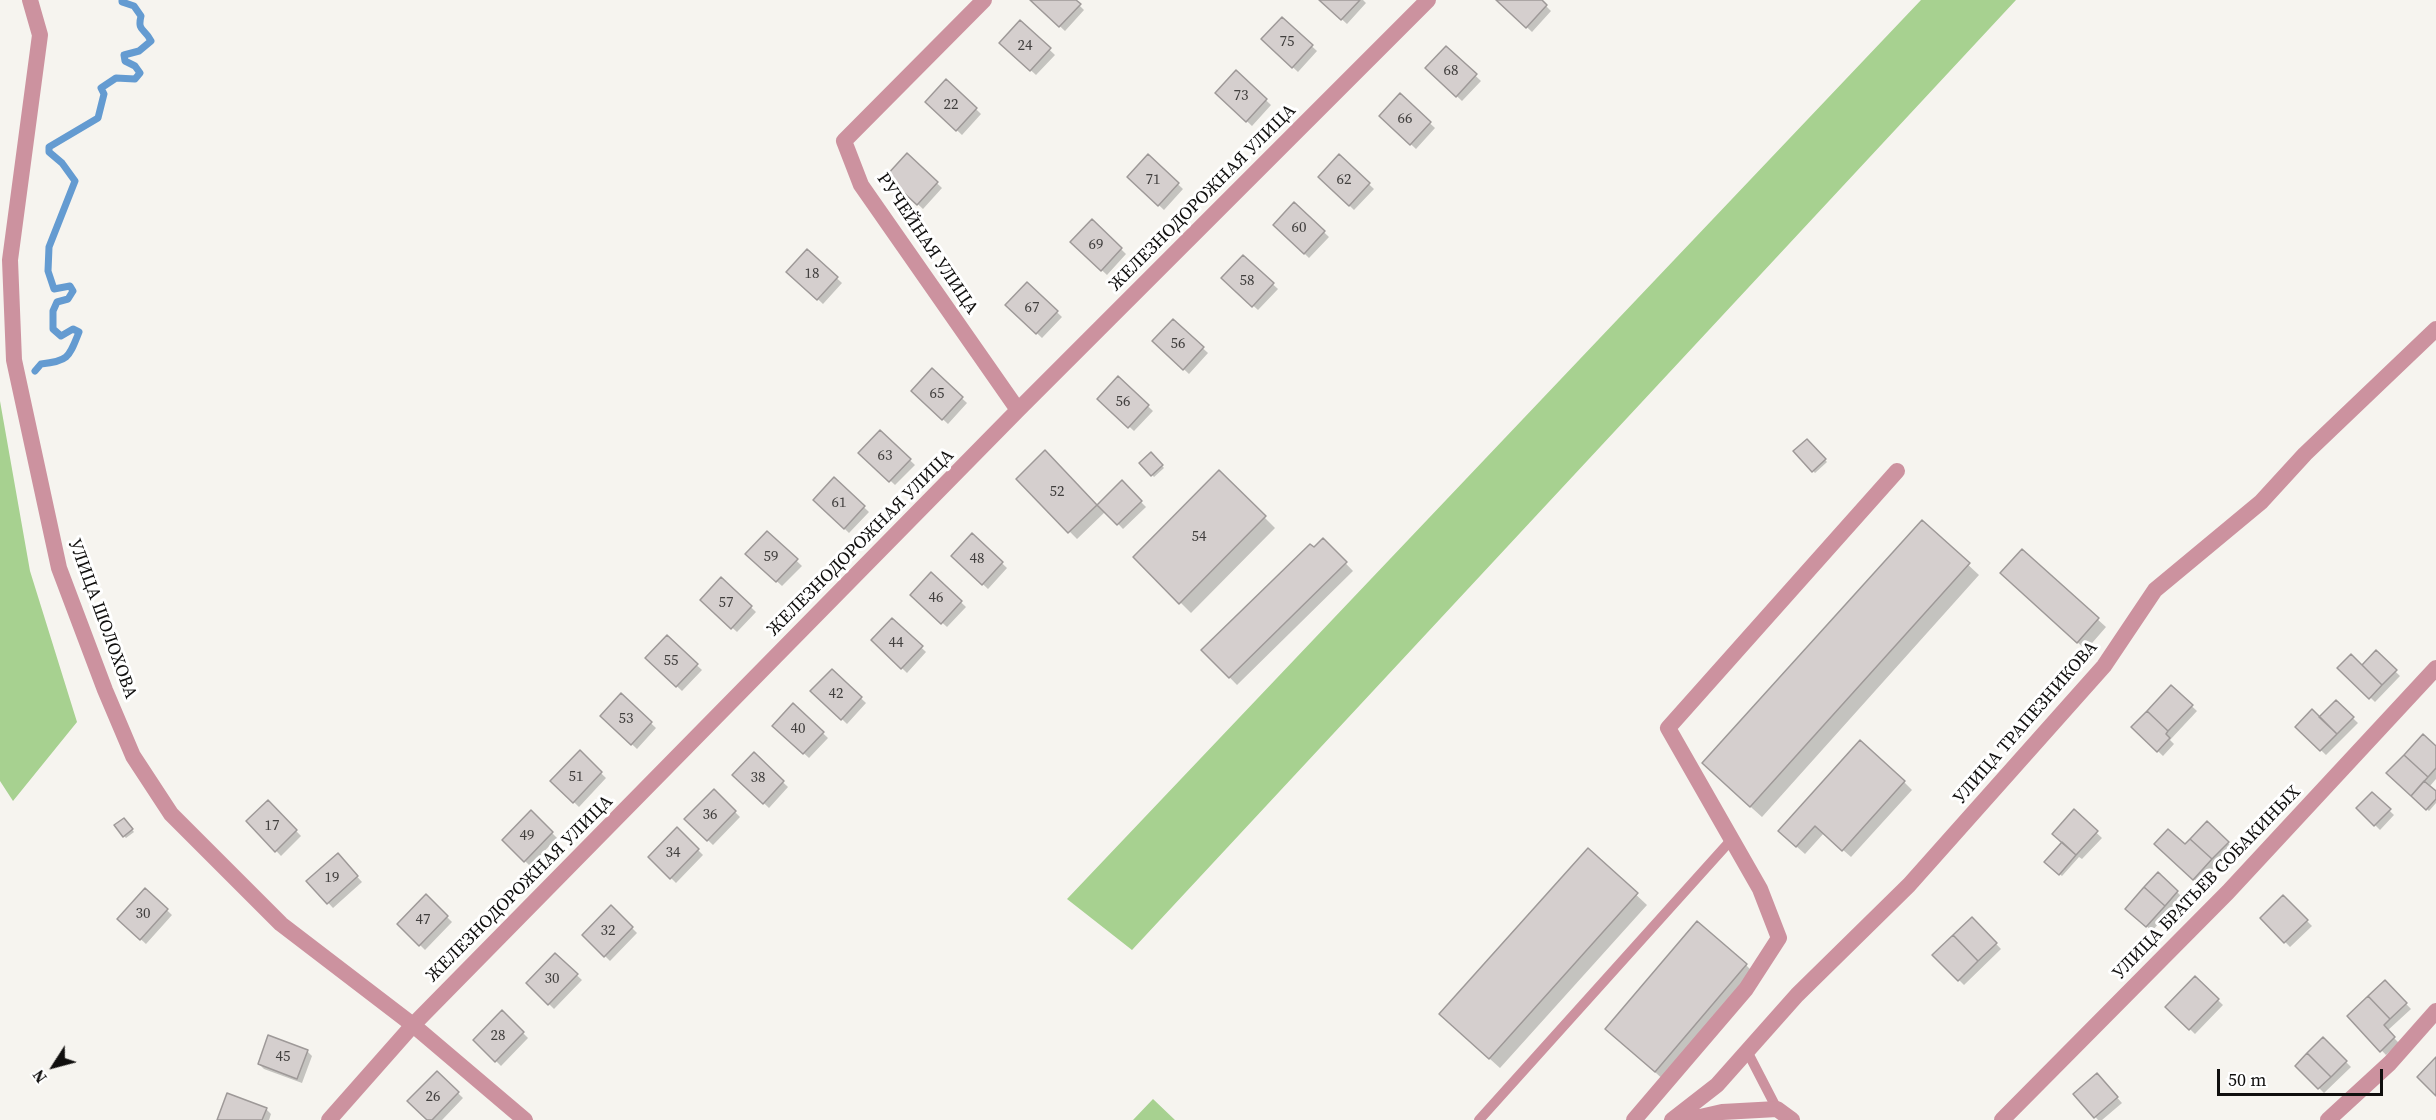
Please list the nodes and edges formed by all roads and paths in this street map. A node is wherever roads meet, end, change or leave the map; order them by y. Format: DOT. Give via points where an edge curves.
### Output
graph roads {
  1 [pos="30,0"];
  2 [pos="984,0"];
  3 [pos="1428,0"];
  4 [pos="2436,329"];
  5 [pos="1018,410"];
  6 [pos="1897,471"];
  7 [pos="2436,668"];
  8 [pos="1732,839"];
  9 [pos="2436,1011"];
  10 [pos="413,1025"];
  11 [pos="1747,1051"];
  12 [pos="1777,1109"];
  13 [pos="329,1120"];
  14 [pos="525,1120"];
  15 [pos="1479,1120"];
  16 [pos="1634,1120"];
  17 [pos="1672,1120"];
  18 [pos="1687,1120"];
  19 [pos="1792,1120"];
  20 [pos="2002,1120"];
  21 [pos="2328,1120"];
  1 -- 10 [label="street, УЛИЦА ШОЛОХОВА" via="40,35 10,260 14,360 59,568 133,756 171,814 281,924"];
  2 -- 5 [label="street, РУЧЕЙНАЯ УЛИЦА" via="844,141 861,185"];
  3 -- 5 [label="street, ЖЕЛЕЗНОДОРОЖНАЯ УЛИЦА"];
  4 -- 11 [label="street, УЛИЦА ТРАПЕЗНИКОВА" via="2305,454 2261,502 2155,590 2104,666 1909,885 1797,995"];
  5 -- 10 [label="street, ЖЕЛЕЗНОДОРОЖНАЯ УЛИЦА"];
  6 -- 8 [label="street" via="1668,728"];
  7 -- 20 [label="street, УЛИЦА БРАТЬЕВ СОБАКИНЫХ" via="2228,892"];
  8 -- 15 [label="lane"];
  8 -- 16 [label="street" via="1760,889 1779,938 1746,989"];
  9 -- 21 [label="street" via="2390,1062"];
  10 -- 13 [label="street, ЖЕЛЕЗНОДОРОЖНАЯ УЛИЦА"];
  10 -- 14 [label="street, УЛИЦА ШОЛОХОВА"];
  11 -- 12 [label="lane"];
  11 -- 17 [label="street, УЛИЦА ТРАПЕЗНИКОВА" via="1717,1085"];
  12 -- 18 [label="street" via="1722,1112"];
  12 -- 19 [label="street"];
}
